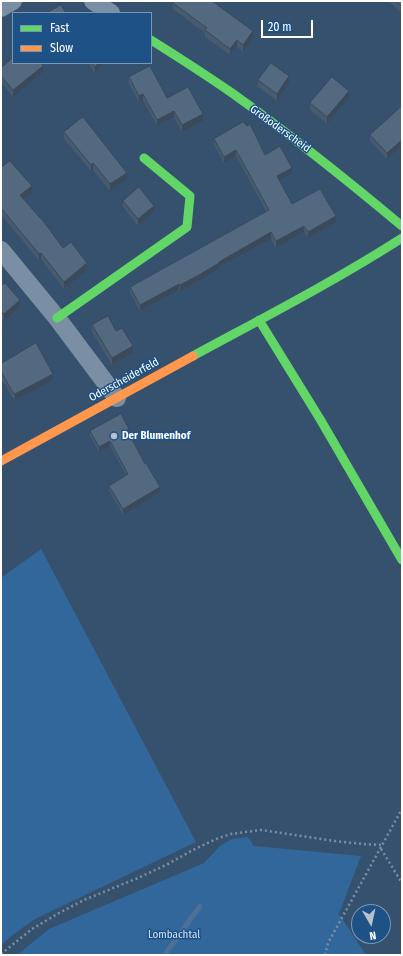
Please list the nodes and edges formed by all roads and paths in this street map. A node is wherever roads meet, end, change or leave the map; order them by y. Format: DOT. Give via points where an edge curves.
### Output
graph roads {
  1 [pos="13,1"];
  2 [pos="93,1"];
  3 [pos="1,8"];
  4 [pos="110,12"];
  5 [pos="152,41"];
  6 [pos="144,158"];
  7 [pos="402,226"];
  8 [pos="402,238"];
  9 [pos="1,250"];
  10 [pos="57,318"];
  11 [pos="259,320"];
  12 [pos="116,398"];
  13 [pos="1,461"];
  14 [pos="402,560"];
  15 [pos="402,809"];
  16 [pos="382,845"];
  17 [pos="381,848"];
  18 [pos="402,883"];
  19 [pos="1,954"];
  20 [pos="325,955"];
  1 -- 3 [label="street"];
  2 -- 4 [label="street"];
  5 -- 7 [label="street, Großoderscheid" via="208,76 277,126"];
  6 -- 10 [label="street" via="190,196 187,227"];
  8 -- 11 [label="street, Oderscheiderfeld"];
  9 -- 10 [label="street"];
  10 -- 12 [label="street"];
  11 -- 12 [label="street, Oderscheiderfeld"];
  11 -- 14 [label="street"];
  12 -- 13 [label="street, Oderscheiderfeld"];
  15 -- 16 [label="path"];
  16 -- 17 [label="path"];
  16 -- 19 [label="path" via="261,830 231,834 59,913 32,929"];
  17 -- 18 [label="path"];
  17 -- 20 [label="path" via="328,943"];
}
